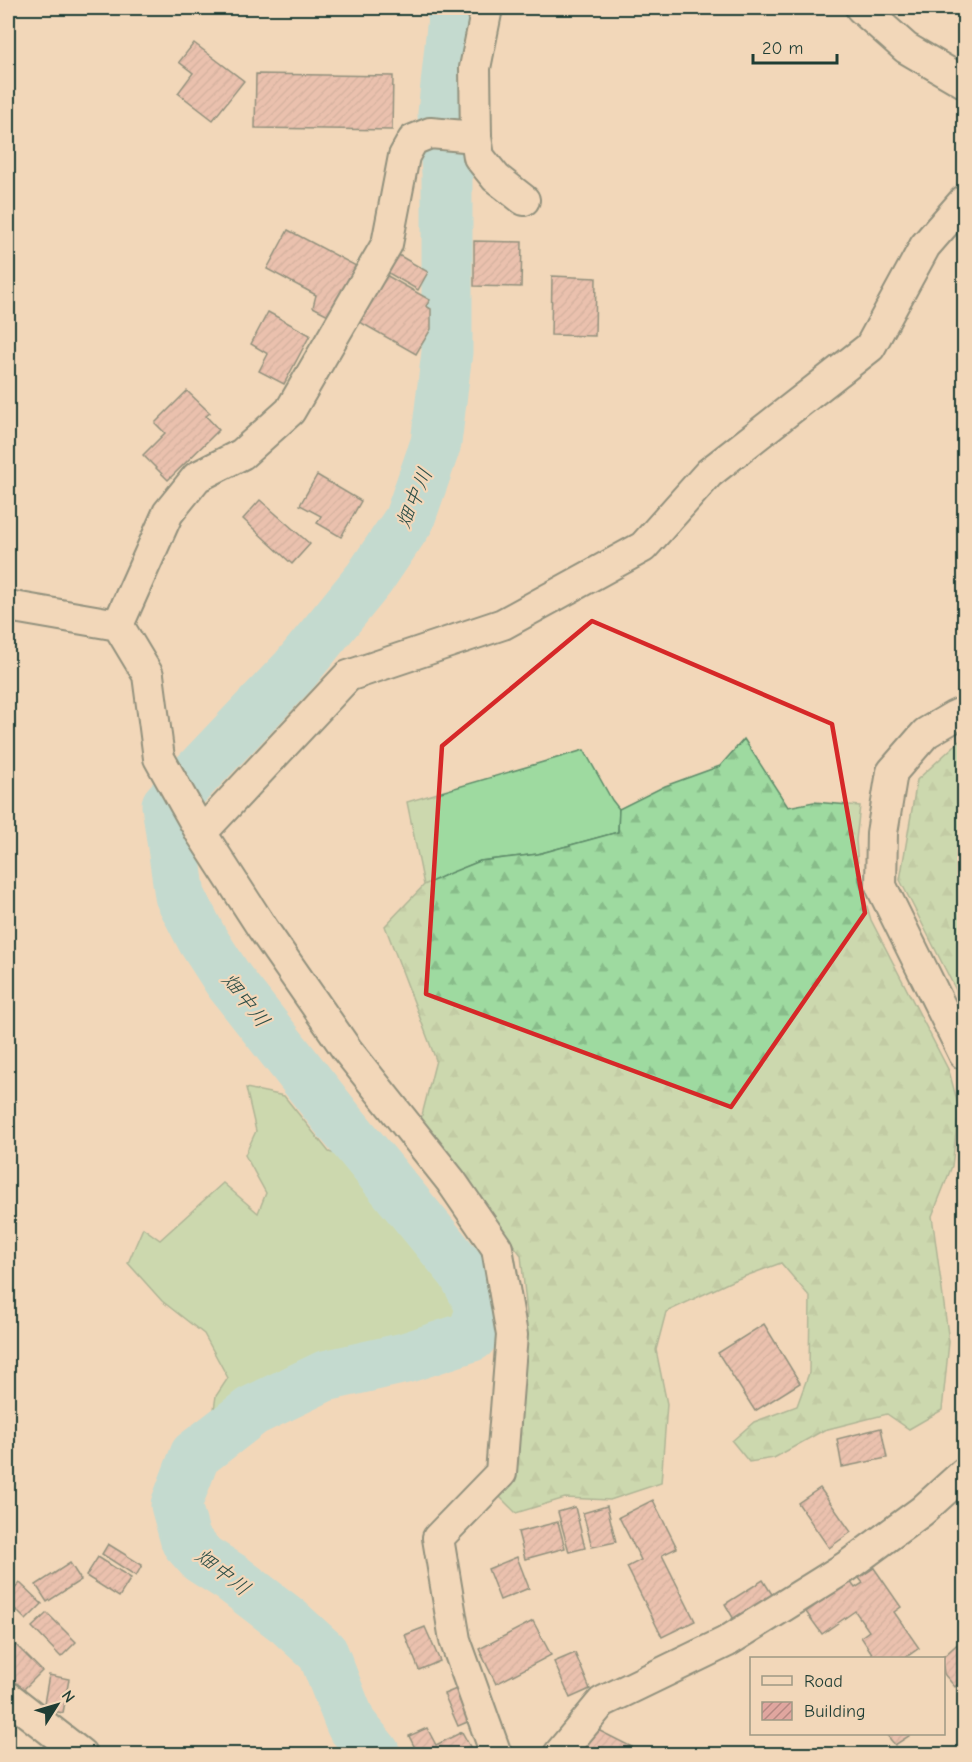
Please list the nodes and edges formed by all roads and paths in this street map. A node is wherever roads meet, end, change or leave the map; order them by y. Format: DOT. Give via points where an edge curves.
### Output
graph roads {
  1 [pos="487,8"];
  2 [pos="861,8"];
  3 [pos="964,82"];
  4 [pos="471,136"];
  5 [pos="524,200"];
  6 [pos="964,201"];
  7 [pos="8,606"];
  8 [pos="118,625"];
  9 [pos="964,712"];
  10 [pos="199,828"];
  11 [pos="964,1053"];
  12 [pos="964,1473"];
  13 [pos="8,1697"];
  14 [pos="81,1755"];
  15 [pos="496,1755"];
  16 [pos="559,1755"];
  1 -- 4 [label="street" via="475,68"];
  2 -- 3 [label="street" via="906,48"];
  4 -- 5 [label="street" via="479,157 496,178"];
  4 -- 8 [label="street" via="430,133 413,140 404,156 387,244 290,411 242,454 197,477 168,513"];
  6 -- 10 [label="street" via="925,246 870,347 709,473 643,547 503,624 348,676"];
  7 -- 8 [label="street"];
  8 -- 10 [label="street" via="148,675 159,758"];
  9 -- 11 [label="street" via="926,734 892,772 882,833 881,875 881,886"];
  10 -- 15 [label="street" via="347,1050 451,1180 497,1248 512,1335 501,1473 438,1538 455,1640"];
  12 -- 16 [label="street" via="922,1511 846,1567 726,1642 602,1702"];
  13 -- 14 [label="street"];
}
